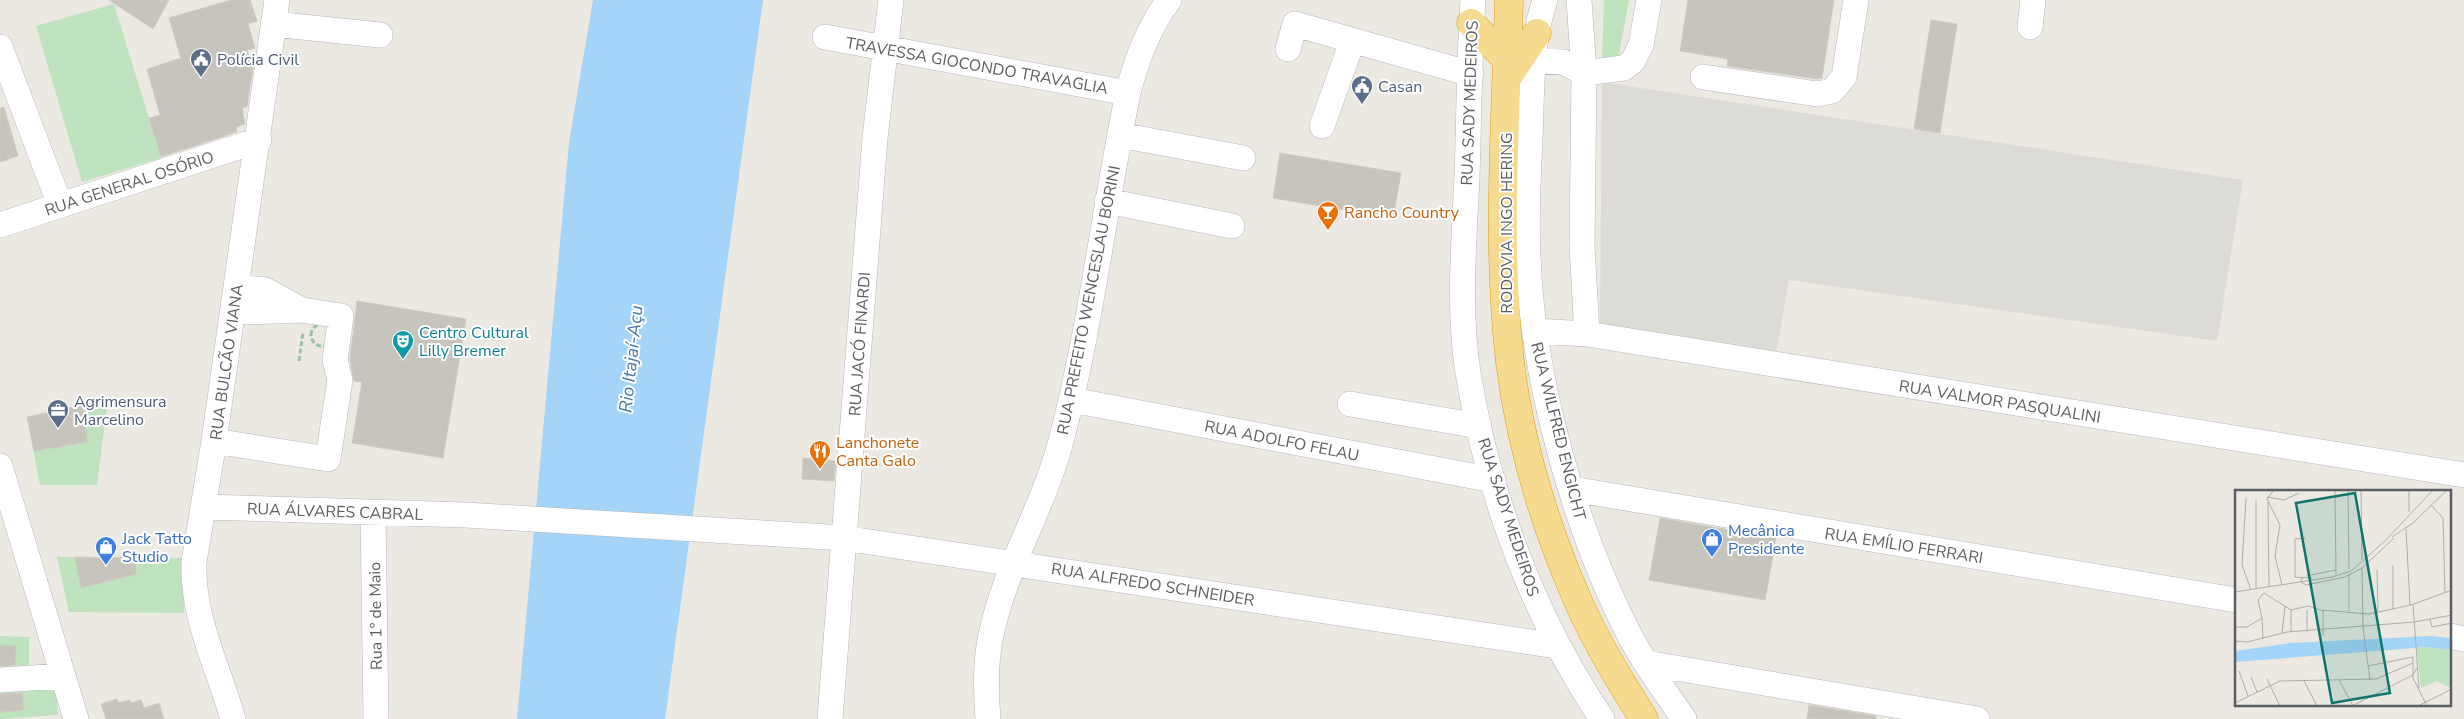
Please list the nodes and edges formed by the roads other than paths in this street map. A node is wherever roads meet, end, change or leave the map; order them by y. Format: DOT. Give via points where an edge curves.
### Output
graph roads {
  1 [pos="278,0"];
  2 [pos="891,0"];
  3 [pos="1169,0"];
  4 [pos="1509,0"];
  5 [pos="1545,0"];
  6 [pos="1579,0"];
  7 [pos="1649,0"];
  8 [pos="1856,0"];
  9 [pos="2033,0"];
  10 [pos="1472,11"];
  11 [pos="273,24"];
  12 [pos="2030,28"];
  13 [pos="1536,33"];
  14 [pos="380,36"];
  15 [pos="825,37"];
  16 [pos="1352,42"];
  17 [pos="0,47"];
  18 [pos="885,48"];
  19 [pos="1288,49"];
  20 [pos="1516,65"];
  21 [pos="1584,73"];
  22 [pos="1471,74"];
  23 [pos="1704,77"];
  24 [pos="1128,93"];
  25 [pos="1322,126"];
  26 [pos="1120,135"];
  27 [pos="259,140"];
  28 [pos="1243,158"];
  29 [pos="1107,201"];
  30 [pos="60,205"];
  31 [pos="0,225"];
  32 [pos="1232,226"];
  33 [pos="235,299"];
  34 [pos="1535,331"];
  35 [pos="1587,334"];
  36 [pos="1072,400"];
  37 [pos="1350,404"];
  38 [pos="1479,426"];
  39 [pos="214,441"];
  40 [pos="0,466"];
  41 [pos="2464,475"];
  42 [pos="1493,480"];
  43 [pos="1572,489"];
  44 [pos="204,507"];
  45 [pos="373,513"];
  46 [pos="748,531"];
  47 [pos="844,538"];
  48 [pos="1015,563"];
  49 [pos="2235,600"];
  50 [pos="1557,646"];
  51 [pos="1646,663"];
  52 [pos="63,676"];
  53 [pos="0,680"];
  54 [pos="76,719"];
  55 [pos="233,719"];
  56 [pos="376,719"];
  57 [pos="830,719"];
  58 [pos="988,719"];
  59 [pos="1602,719"];
  60 [pos="1644,719"];
  61 [pos="1684,719"];
  62 [pos="1977,719"];
  1 -- 11 [label="street, RUA BULCÃO VIANA"];
  2 -- 18 [label="street, RUA JACÓ FINARDI"];
  3 -- 24 [label="street, RUA PREFEITO WENCESLAU BORINI" via="1151,25 1142,45"];
  4 -- 20 [label="highway, RODOVIA INGO HERING"];
  5 -- 13 [label="street"];
  6 -- 21 [label="street"];
  7 -- 21 [label="street" via="1641,45 1633,61 1624,68"];
  8 -- 23 [label="street" via="1844,77 1832,91 1817,94"];
  9 -- 12 [label="street"];
  10 -- 20 [label="highway"];
  10 -- 22 [label="street, RUA SADY MEDEIROS"];
  11 -- 14 [label="street"];
  11 -- 27 [label="street, RUA BULCÃO VIANA"];
  13 -- 20 [label="highway"];
  15 -- 18 [label="street, TRAVESSA GIOCONDO TRAVAGLIA"];
  16 -- 19 [label="street" via="1295,24"];
  16 -- 22 [label="street"];
  16 -- 25 [label="street"];
  17 -- 30 [label="street"];
  18 -- 24 [label="street, TRAVESSA GIOCONDO TRAVAGLIA"];
  18 -- 47 [label="street, RUA JACÓ FINARDI"];
  20 -- 21 [label="street" via="1563,62"];
  20 -- 34 [label="street, RUA WILFRED ENGICHT"];
  20 -- 60 [label="highway, RODOVIA INGO HERING" via="1503,274 1510,363 1518,410 1543,508 1574,592 1597,640"];
  21 -- 35 [label="street" via="1582,246"];
  22 -- 38 [label="street, RUA SADY MEDEIROS" via="1462,299 1468,372"];
  24 -- 26 [label="street, RUA PREFEITO WENCESLAU BORINI"];
  26 -- 28 [label="street"];
  26 -- 29 [label="street, RUA PREFEITO WENCESLAU BORINI"];
  27 -- 30 [label="street, RUA GENERAL OSÓRIO"];
  27 -- 33 [label="street, RUA BULCÃO VIANA"];
  29 -- 32 [label="street"];
  29 -- 36 [label="street, RUA PREFEITO WENCESLAU BORINI"];
  30 -- 31 [label="street, RUA GENERAL OSÓRIO"];
  33 -- 39 [label="street, RUA BULCÃO VIANA"];
  33 -- 39 [label="street" via="265,290 302,321 342,316 335,360 340,380 328,459"];
  34 -- 35 [label="street, RUA VALMOR PASQUALINI"];
  34 -- 43 [label="street, RUA WILFRED ENGICHT" via="1553,419"];
  35 -- 41 [label="street, RUA VALMOR PASQUALINI"];
  36 -- 42 [label="street, RUA ADOLFO FELAU"];
  36 -- 48 [label="street, RUA PREFEITO WENCESLAU BORINI" via="1054,466"];
  37 -- 38 [label="street"];
  38 -- 42 [label="street, RUA SADY MEDEIROS"];
  39 -- 44 [label="street, RUA BULCÃO VIANA"];
  40 -- 52 [label="street"];
  42 -- 50 [label="street, RUA SADY MEDEIROS" via="1535,599"];
  43 -- 49 [label="street, RUA EMÍLIO FERRARI"];
  43 -- 51 [label="street, RUA WILFRED ENGICHT" via="1595,559"];
  44 -- 45 [label="street, RUA ÁLVARES CABRAL"];
  44 -- 55 [label="street, RUA BULCÃO VIANA" via="194,562 199,620"];
  45 -- 46 [label="street, RUA ÁLVARES CABRAL"];
  45 -- 56 [label="street, Rua 1º de Maio"];
  46 -- 47 [label="street, RUA ALFREDO SCHNEIDER"];
  47 -- 48 [label="street, RUA ALFREDO SCHNEIDER"];
  47 -- 57 [label="street, RUA JACÓ FINARDI"];
  48 -- 50 [label="street, RUA ALFREDO SCHNEIDER"];
  48 -- 58 [label="street, RUA PREFEITO WENCESLAU BORINI" via="990,639"];
  50 -- 59 [label="street, RUA SADY MEDEIROS"];
  51 -- 61 [label="street, RUA WILFRED ENGICHT"];
  51 -- 62 [label="street"];
  52 -- 53 [label="street"];
  52 -- 54 [label="street"];
}
